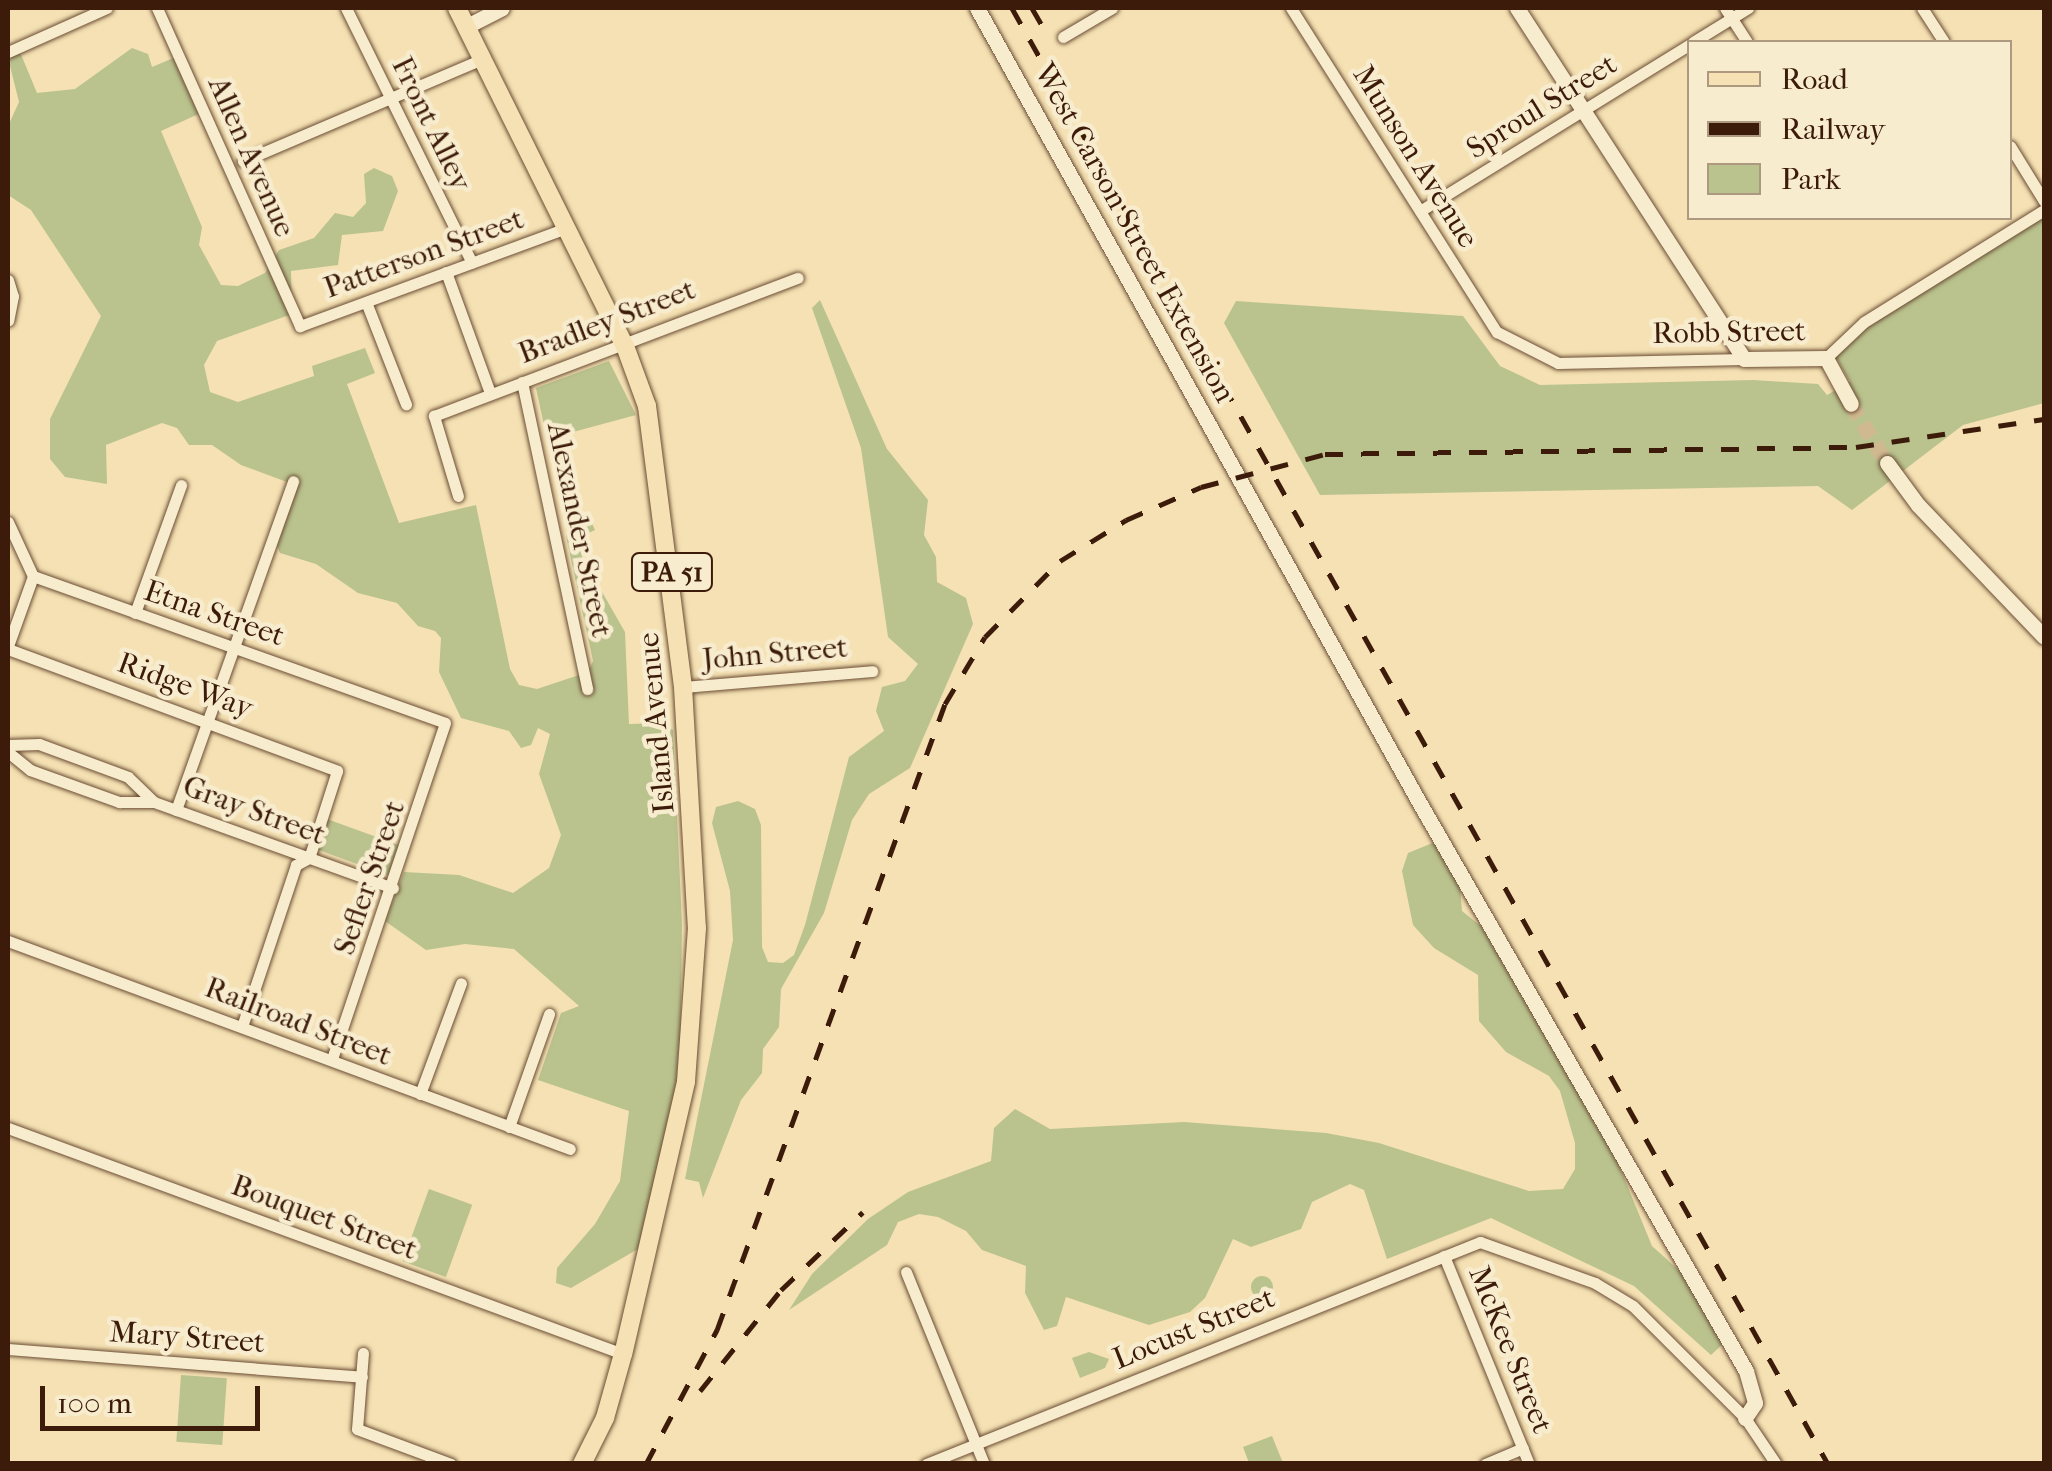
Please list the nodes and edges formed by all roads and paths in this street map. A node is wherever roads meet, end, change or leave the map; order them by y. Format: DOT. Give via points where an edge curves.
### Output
graph roads {
  1 [pos="107,8"];
  2 [pos="157,8"];
  3 [pos="346,8"];
  4 [pos="458,8"];
  5 [pos="502,8"];
  6 [pos="977,8"];
  7 [pos="1112,8"];
  8 [pos="1291,8"];
  9 [pos="1517,8"];
  10 [pos="1748,8"];
  11 [pos="1922,8"];
  12 [pos="1728,13"];
  13 [pos="467,26"];
  14 [pos="1064,37"];
  15 [pos="1696,40"];
  16 [pos="1746,40"];
  17 [pos="1943,40"];
  18 [pos="1687,46"];
  19 [pos="8,52"];
  20 [pos="482,59"];
  21 [pos="391,100"];
  22 [pos="1582,112"];
  23 [pos="2012,149"];
  24 [pos="243,160"];
  25 [pos="2044,201"];
  26 [pos="2044,210"];
  27 [pos="1420,211"];
  28 [pos="566,228"];
  29 [pos="472,263"];
  30 [pos="446,272"];
  31 [pos="798,278"];
  32 [pos="8,280"];
  33 [pos="366,302"];
  34 [pos="8,320"];
  35 [pos="300,326"];
  36 [pos="1497,332"];
  37 [pos="625,346"];
  38 [pos="1826,358"];
  39 [pos="1744,360"];
  40 [pos="522,382"];
  41 [pos="490,393"];
  42 [pos="406,404"];
  43 [pos="1851,404"];
  44 [pos="1887,463"];
  45 [pos="293,481"];
  46 [pos="181,485"];
  47 [pos="458,496"];
  48 [pos="8,522"];
  49 [pos="32,576"];
  50 [pos="135,613"];
  51 [pos="2044,637"];
  52 [pos="234,646"];
  53 [pos="8,647"];
  54 [pos="872,670"];
  55 [pos="682,687"];
  56 [pos="587,689"];
  57 [pos="437,716"];
  58 [pos="208,721"];
  59 [pos="8,748"];
  60 [pos="154,802"];
  61 [pos="176,810"];
  62 [pos="309,858"];
  63 [pos="393,888"];
  64 [pos="8,941"];
  65 [pos="461,983"];
  66 [pos="549,1014"];
  67 [pos="242,1026"];
  68 [pos="332,1059"];
  69 [pos="420,1094"];
  70 [pos="509,1127"];
  71 [pos="9,1134"];
  72 [pos="570,1149"];
  73 [pos="1444,1256"];
  74 [pos="906,1272"];
  75 [pos="8,1349"];
  76 [pos="363,1353"];
  77 [pos="623,1354"];
  78 [pos="362,1377"];
  79 [pos="1745,1418"];
  80 [pos="976,1444"];
  81 [pos="1523,1448"];
  82 [pos="451,1464"];
  83 [pos="582,1464"];
  84 [pos="926,1464"];
  85 [pos="984,1464"];
  86 [pos="1485,1464"];
  87 [pos="1529,1464"];
  88 [pos="1776,1464"];
  1 -- 19 [label="street"];
  2 -- 35 [label="street, Allen Avenue"];
  3 -- 21 [label="street, Front Alley"];
  4 -- 13 [label="main road, Island Avenue / PA 51"];
  5 -- 13 [label="street"];
  6 -- 79 [label="street, West Carson Street Extension" via="1746,1371 1755,1403"];
  7 -- 14 [label="street"];
  8 -- 27 [label="street, Munson Avenue"];
  9 -- 22 [label="street"];
  10 -- 12 [label="street, Sproul Street"];
  11 -- 17 [label="street"];
  12 -- 15 [label="street, Sproul Street"];
  12 -- 16 [label="street"];
  13 -- 20 [label="main road, Island Avenue / PA 51"];
  18 -- 22 [label="street, Sproul Street"];
  20 -- 21 [label="street"];
  20 -- 28 [label="main road, Island Avenue / PA 51"];
  21 -- 24 [label="street"];
  21 -- 29 [label="street, Front Alley"];
  22 -- 27 [label="street, Sproul Street"];
  22 -- 39 [label="street"];
  23 -- 25 [label="street"];
  26 -- 38 [label="street, Robb Street" via="1864,322"];
  27 -- 36 [label="street, Munson Avenue"];
  28 -- 29 [label="street, Patterson Street"];
  28 -- 37 [label="main road, Island Avenue / PA 51"];
  29 -- 30 [label="street, Patterson Street"];
  30 -- 33 [label="street, Patterson Street"];
  30 -- 41 [label="street"];
  31 -- 37 [label="street, Bradley Street"];
  32 -- 34 [label="street"];
  33 -- 35 [label="street, Patterson Street"];
  33 -- 42 [label="street"];
  36 -- 39 [label="street, Robb Street" via="1558,363"];
  37 -- 40 [label="street, Bradley Street"];
  37 -- 55 [label="main road, Island Avenue / PA 51" via="650,416"];
  38 -- 39 [label="street, Robb Street"];
  38 -- 43 [label="street"];
  40 -- 41 [label="street, Bradley Street"];
  40 -- 56 [label="street, Alexander Street"];
  41 -- 47 [label="street, Bradley Street" via="434,416"];
  44 -- 51 [label="street"];
  45 -- 52 [label="street"];
  46 -- 50 [label="street"];
  48 -- 49 [label="street"];
  49 -- 50 [label="street, Etna Street"];
  49 -- 53 [label="street"];
  50 -- 52 [label="street, Etna Street"];
  52 -- 57 [label="street, Etna Street"];
  52 -- 58 [label="street"];
  53 -- 58 [label="street, Ridge Way"];
  54 -- 55 [label="street, John Street"];
  55 -- 77 [label="main road, Island Avenue / PA 51" via="697,928 694,1000 686,1082"];
  57 -- 63 [label="street, Sefler Street" via="447,732"];
  58 -- 61 [label="street"];
  58 -- 62 [label="street, Ridge Way" via="331,766 336,778"];
  59 -- 60 [label="street, Gray Street" via="30,770 119,802"];
  59 -- 60 [label="street, Gray Street" via="39,744 128,777"];
  60 -- 61 [label="street, Gray Street"];
  61 -- 62 [label="street, Gray Street"];
  62 -- 63 [label="street, Gray Street"];
  62 -- 67 [label="street" via="296,865"];
  63 -- 68 [label="street, Sefler Street"];
  64 -- 67 [label="street, Railroad Street"];
  65 -- 69 [label="street"];
  66 -- 70 [label="street"];
  67 -- 68 [label="street, Railroad Street"];
  68 -- 69 [label="street, Railroad Street"];
  69 -- 70 [label="street, Railroad Street"];
  70 -- 72 [label="street, Railroad Street"];
  71 -- 77 [label="street, Bouquet Street"];
  73 -- 79 [label="street, Locust Street" via="1480,1242 1615,1294"];
  73 -- 80 [label="street, Locust Street"];
  73 -- 81 [label="street, McKee Street"];
  74 -- 80 [label="street"];
  75 -- 78 [label="street, Mary Street"];
  76 -- 78 [label="street"];
  77 -- 83 [label="main road, Island Avenue / PA 51" via="600,1432"];
  78 -- 82 [label="street" via="357,1430"];
  79 -- 88 [label="street"];
  80 -- 84 [label="street, Locust Street"];
  80 -- 85 [label="street"];
  81 -- 86 [label="street"];
  81 -- 87 [label="street, McKee Street"];
}
